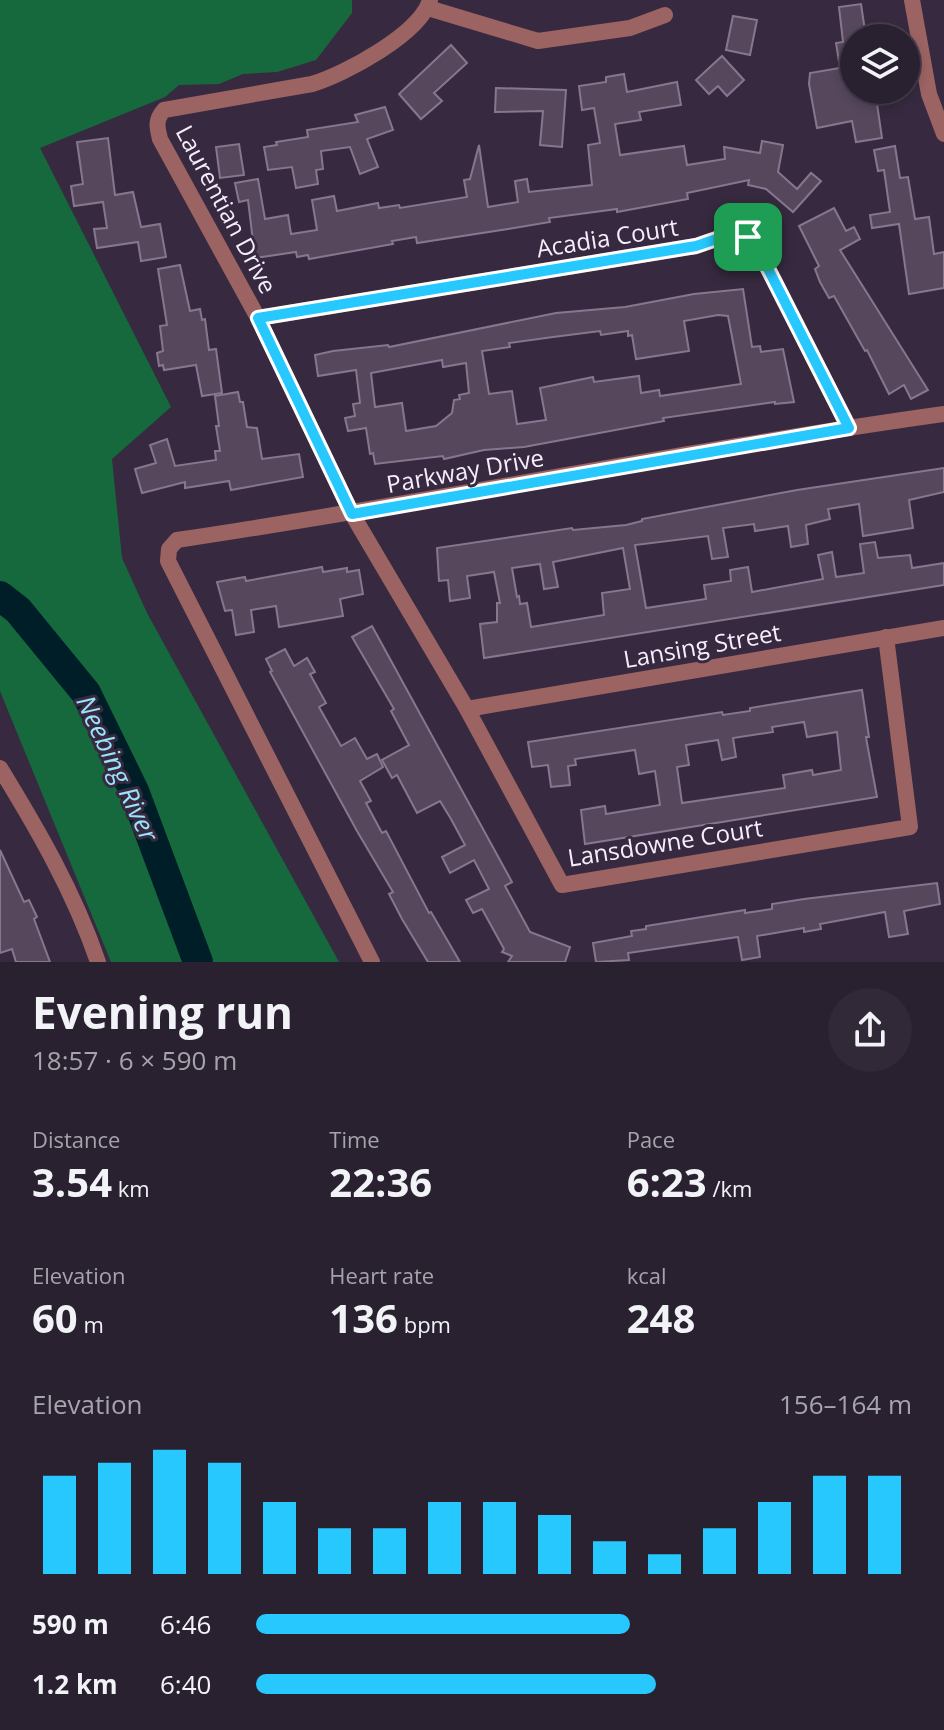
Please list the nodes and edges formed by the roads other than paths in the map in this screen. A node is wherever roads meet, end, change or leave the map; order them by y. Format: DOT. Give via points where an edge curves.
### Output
graph roads {
  1 [pos="912,0"];
  2 [pos="429,4"];
  3 [pos="665,15"];
  4 [pos="944,134"];
  5 [pos="258,318"];
  6 [pos="944,414"];
  7 [pos="849,428"];
  8 [pos="352,514"];
  9 [pos="944,628"];
  10 [pos="886,637"];
  11 [pos="467,709"];
  12 [pos="0,768"];
  13 [pos="98,962"];
  14 [pos="372,962"];
  1 -- 4 [label="street" via="929,94"];
  2 -- 3 [label="street" via="538,41 630,28"];
  2 -- 5 [label="street, Laurentian Drive" via="389,45 332,78 164,110 158,117 160,139"];
  5 -- 7 [label="street, Acadia Court" via="696,246 734,233 748,237 759,251"];
  5 -- 8 [label="street, Laurentian Drive"];
  6 -- 7 [label="street, Parkway Drive"];
  7 -- 8 [label="street, Parkway Drive"];
  8 -- 11 [label="street, Lansdowne Court"];
  8 -- 14 [label="street, Parkway Drive" via="177,540 168,561"];
  9 -- 10 [label="street, Lansing Street"];
  10 -- 11 [label="street, Lansing Street"];
  10 -- 11 [label="street, Lansdowne Court" via="910,827 562,885"];
  12 -- 13 [label="street" via="47,845"];
}
